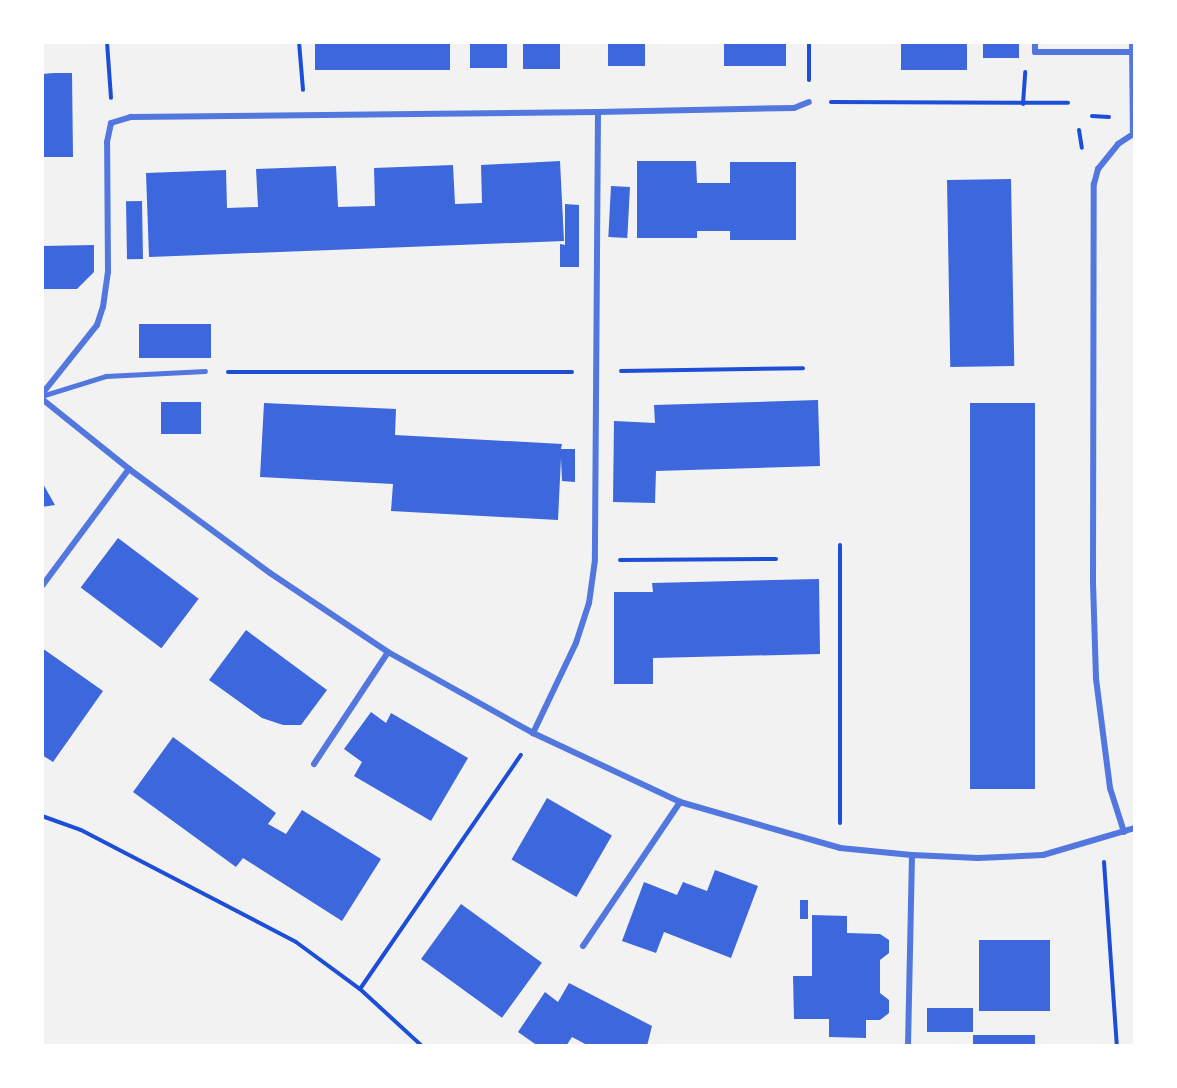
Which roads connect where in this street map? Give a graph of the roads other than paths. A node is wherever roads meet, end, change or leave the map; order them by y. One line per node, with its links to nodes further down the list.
1 (1035, 42): 3 (street)
2 (1132, 42): 3 (street)
3 (1132, 52): 6 (street)
4 (809, 102): 5 (street)
5 (598, 112): 8 (street); 12 (street)
6 (1134, 133): 16 (street)
7 (205, 371): 8 (lane)
8 (42, 396): 9 (street)
9 (129, 469): 10 (street); 11 (street)
10 (42, 586)
11 (388, 652): 12 (street); 13 (street)
12 (533, 733): 14 (street)
13 (314, 764)
14 (680, 802): 17 (street); 18 (street)
15 (1135, 828): 16 (street)
16 (1124, 832): 17 (street)
17 (912, 855): 19 (street)
18 (583, 946)
19 (908, 1046)

